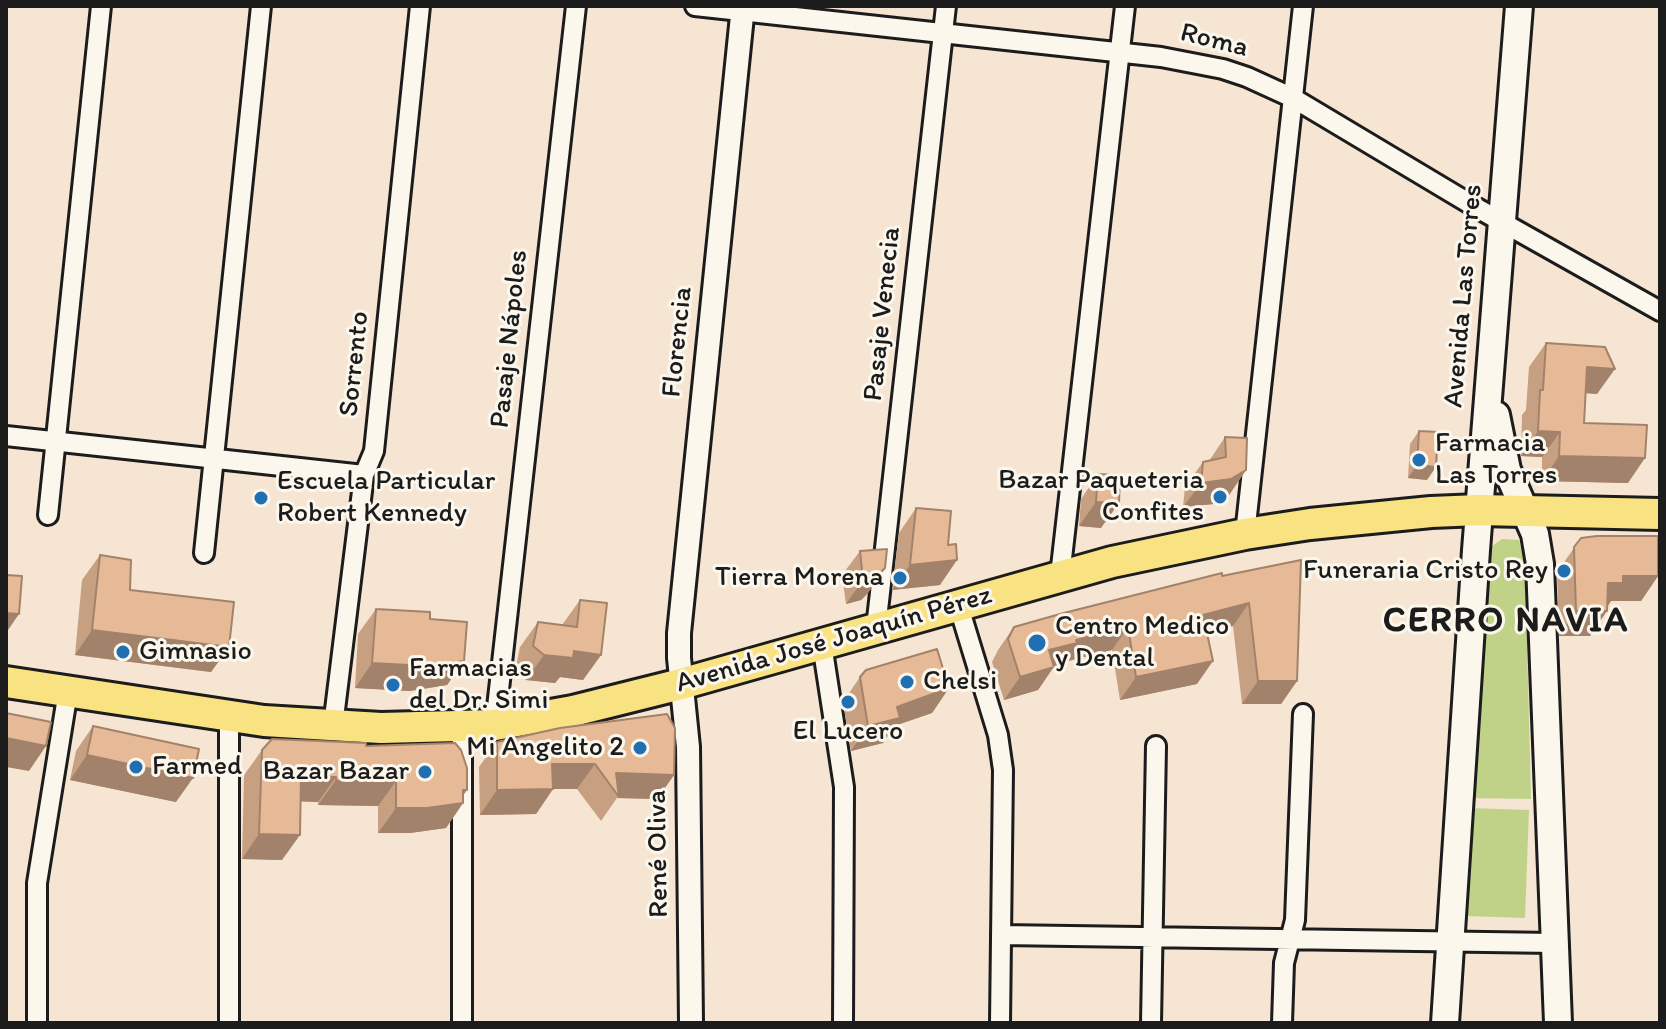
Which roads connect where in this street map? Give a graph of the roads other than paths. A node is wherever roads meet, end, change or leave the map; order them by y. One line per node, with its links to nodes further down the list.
1 (101, 6): 18 (street)
2 (261, 6): 19 (street)
3 (420, 6): 20 (street, Sorrento)
4 (576, 6): 36 (street, Pasaje Nápoles)
5 (695, 6): 10 (street, Roma)
6 (946, 6): 11 (street, Pasaje Venecia)
7 (1125, 6): 12 (street)
8 (1303, 6): 13 (street)
9 (1519, 6): 14 (main road, Avenida Las Torres)
10 (743, 8): 11 (street, Roma); 32 (street, Florencia)
11 (943, 34): 12 (street, Roma); 29 (street, Pasaje Venecia)
12 (1120, 53): 13 (street, Roma); 27 (street)
13 (1293, 98): 14 (street, Roma); 25 (street)
14 (1502, 221): 15 (street, Roma); 16 (main road, Avenida Las Torres)
15 (1660, 311)
16 (1489, 374): 21 (main road, Avenida Las Torres); 22 (main road)
17 (6, 436): 18 (street)
18 (56, 442): 19 (street); 24 (street)
19 (214, 459): 20 (street); 26 (street)
20 (364, 475): 37 (street, Sorrento)
21 (1479, 510): 22 (main road, Avenida José Joaquín Pérez); 25 (main road, Avenida José Joaquín Pérez); 43 (main road, Avenida Las Torres)
22 (1525, 510): 23 (main road, Avenida José Joaquín Pérez); 44 (main road)
23 (1660, 514)
24 (48, 515)
25 (1245, 534): 27 (main road, Avenida José Joaquín Pérez)
26 (204, 553)
27 (1060, 576): 28 (main road, Avenida José Joaquín Pérez)
28 (958, 604): 29 (main road, Avenida José Joaquín Pérez); 40 (street)
29 (876, 628): 30 (main road, Avenida José Joaquín Pérez)
30 (822, 644): 32 (main road, Avenida José Joaquín Pérez); 49 (street)
31 (6, 682): 33 (main road, Avenida José Joaquín Pérez)
32 (681, 684): 36 (main road, Avenida José Joaquín Pérez); 48 (street, René Oliva)
33 (68, 691): 35 (main road, Avenida José Joaquín Pérez); 45 (street)
34 (1303, 714): 42 (street)
35 (229, 717): 37 (main road, Avenida José Joaquín Pérez); 46 (street)
36 (495, 725): 38 (main road, Avenida José Joaquín Pérez)
37 (333, 726): 38 (main road, Avenida José Joaquín Pérez)
38 (462, 727): 47 (street)
39 (1156, 746): 41 (street)
40 (1001, 935): 41 (street); 50 (street)
41 (1153, 937): 42 (street); 51 (street)
42 (1290, 939): 43 (street); 52 (street)
43 (1449, 942): 44 (street); 53 (main road, Avenida Las Torres)
44 (1555, 943): 54 (main road)
45 (37, 1023)
46 (229, 1023)
47 (462, 1023)
48 (691, 1023)
49 (843, 1023)
50 (1000, 1023)
51 (1151, 1023)
52 (1282, 1023)
53 (1445, 1023)
54 (1558, 1023)

